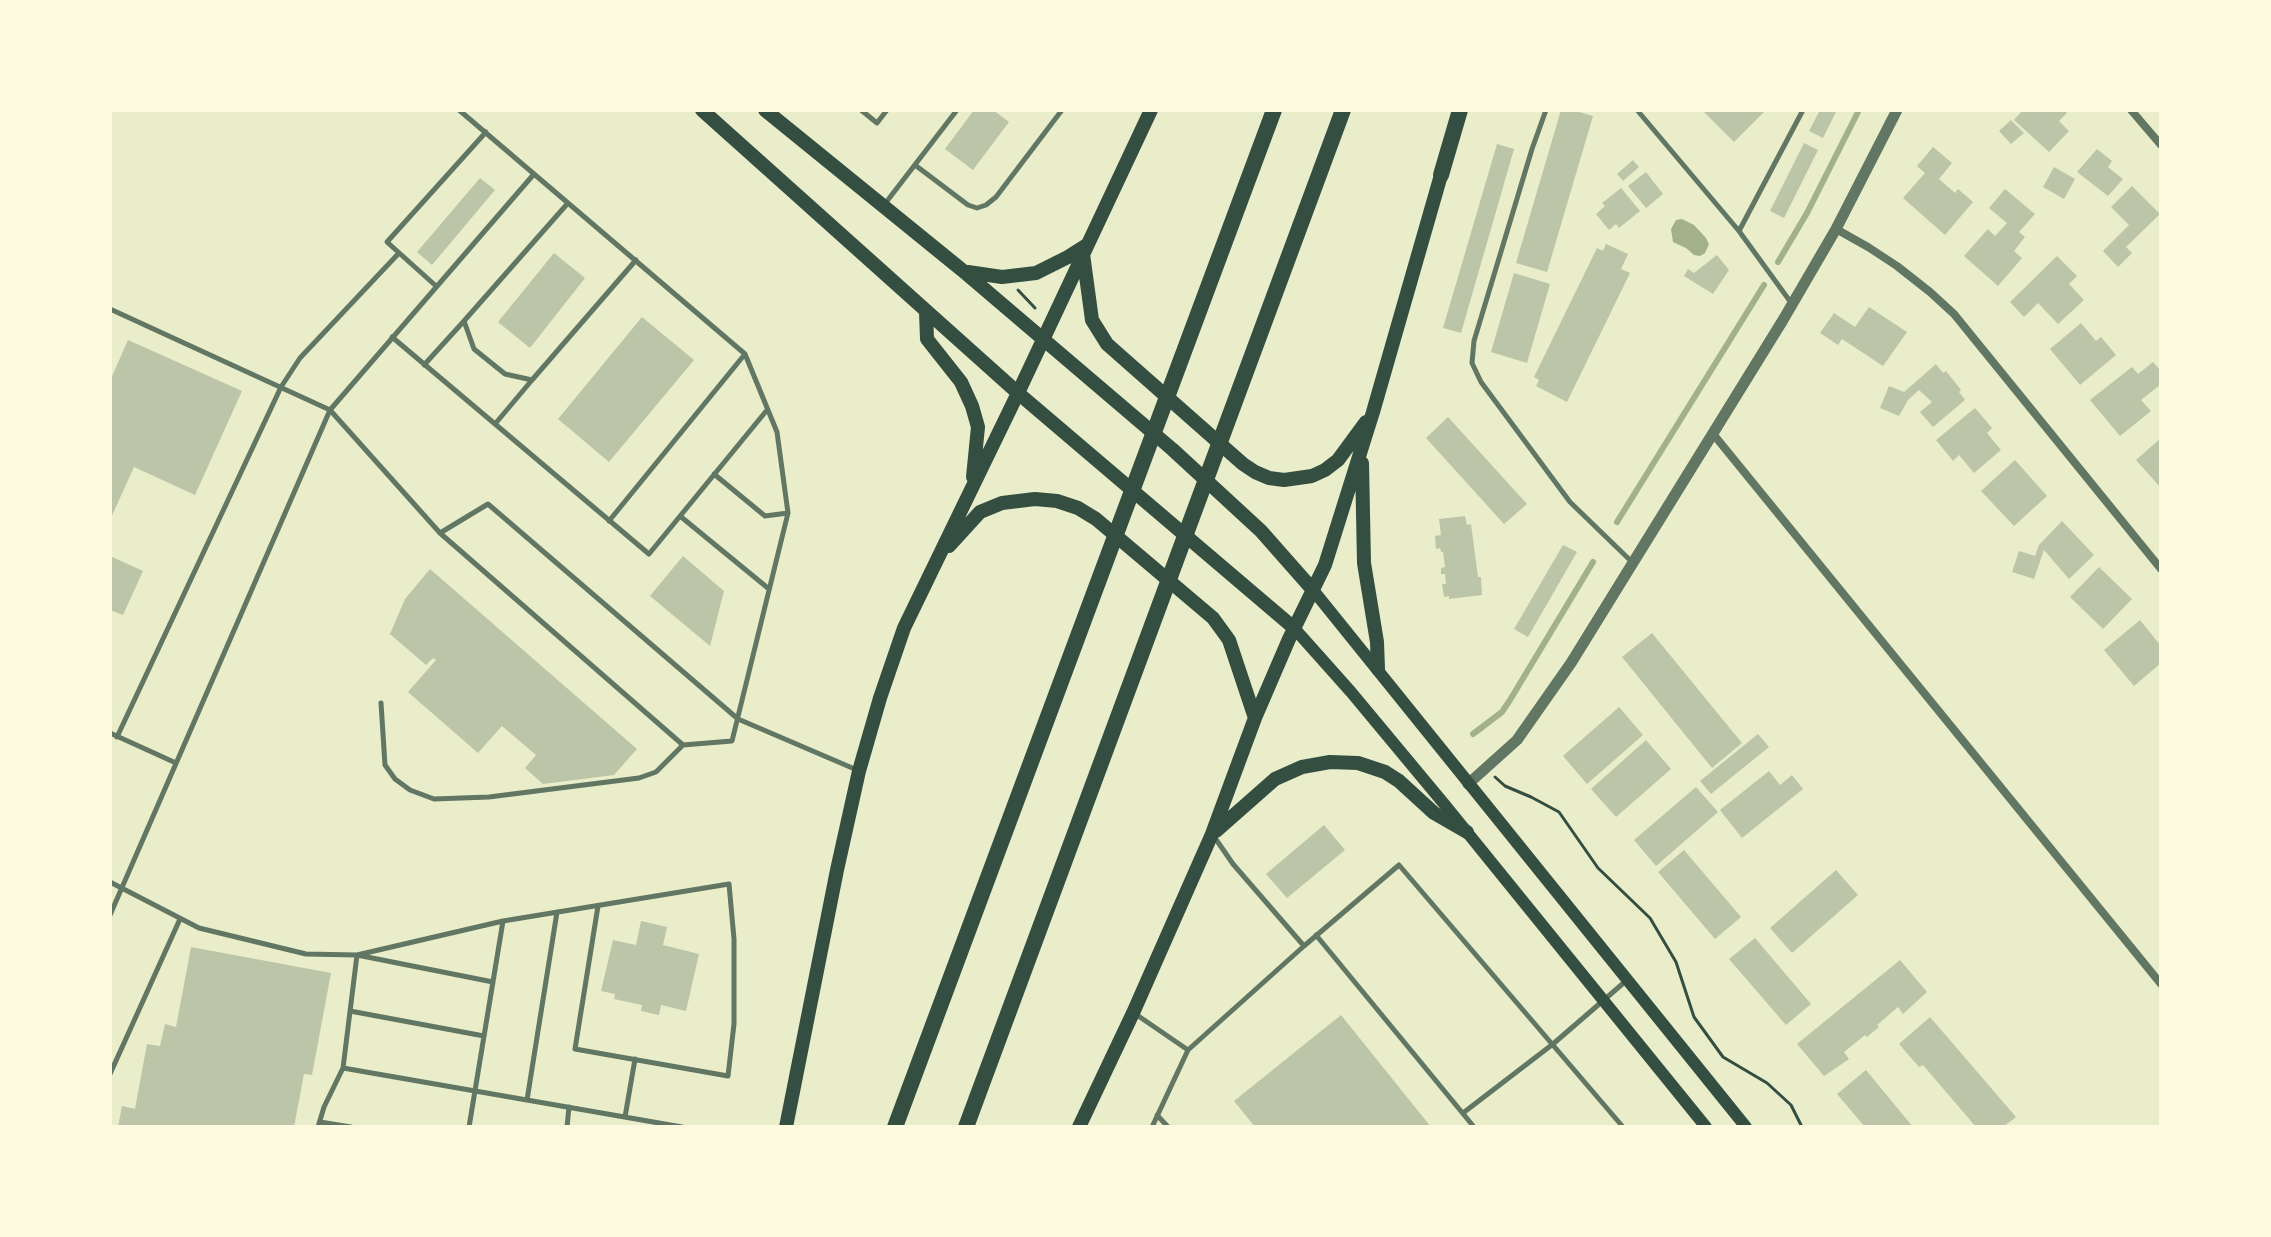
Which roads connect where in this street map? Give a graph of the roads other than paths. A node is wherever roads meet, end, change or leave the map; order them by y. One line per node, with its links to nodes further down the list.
1 (459, 110): 17 (lane)
2 (702, 110): 33 (main road)
3 (765, 110): 23 (main road)
4 (861, 110): 5 (lane)
5 (887, 110)
6 (957, 110): 19 (lane)
7 (1062, 110): 19 (lane)
8 (1151, 110): 26 (main road)
9 (1274, 110): 106 (highway)
10 (1343, 110): 107 (highway)
11 (1460, 110): 21 (highway)
12 (1546, 110): 55 (lane)
13 (1637, 110): 25 (lane)
14 (1803, 110): 25 (lane)
15 (1897, 110): 24 (street)
16 (2131, 110): 18 (street)
17 (486, 132): 20 (lane); 27 (lane)
18 (2161, 145)
19 (915, 165): 23 (lane)
20 (534, 174): 22 (lane); 30 (lane)
21 (1441, 175): 44 (main road)
22 (568, 203): 28 (lane); 34 (lane)
23 (884, 206): 29 (main road)
24 (1836, 229): 31 (street); 56 (street)
25 (1739, 231): 31 (lane)
26 (1085, 249): 29 (main road); 36 (main road); 44 (main road)
27 (399, 253): 30 (lane); 40 (lane)
28 (636, 260): 37 (lane); 39 (lane)
29 (962, 270): 36 (main road)
30 (436, 286): 35 (lane)
31 (1792, 305): 46 (street)
32 (110, 309): 40 (lane)
33 (926, 312): 41 (main road); 49 (main road)
34 (464, 321): 38 (lane); 39 (lane)
35 (392, 337): 38 (lane); 43 (lane)
36 (1043, 338): 41 (main road); 58 (main road)
37 (745, 354): 42 (lane); 52 (lane)
38 (424, 365): 45 (lane)
39 (532, 380): 45 (lane)
40 (281, 387): 43 (lane); 65 (lane)
41 (1018, 393): 49 (main road); 59 (main road)
42 (768, 409): 48 (lane); 50 (lane)
43 (330, 410): 53 (lane); 67 (lane)
44 (1373, 412): 47 (main road)
45 (495, 424): 52 (lane)
46 (1714, 435): 55 (street); 84 (street)
47 (1362, 448): 58 (main road); 60 (main road)
48 (714, 474): 50 (lane); 51 (lane)
49 (971, 488): 54 (main road)
50 (788, 513): 57 (lane)
51 (680, 516): 52 (lane); 57 (lane)
52 (609, 521)
53 (440, 533): 63 (lane); 66 (lane)
54 (938, 558): 62 (main road); 68 (main road)
55 (1633, 563): 69 (street)
56 (2161, 569)
57 (770, 589): 63 (lane)
58 (1313, 590): 59 (main road); 60 (main road)
59 (1294, 628): 62 (main road); 70 (main road)
60 (1378, 669): 69 (main road)
61 (381, 703): 66 (lane)
62 (1255, 718): 71 (main road)
63 (738, 719): 66 (lane); 68 (lane)
64 (110, 733): 65 (lane)
65 (117, 737): 67 (lane)
66 (683, 745)
67 (176, 763): 73 (lane)
68 (859, 771): 105 (main road)
69 (1468, 784): 82 (main road)
70 (1467, 832): 71 (main road); 85 (main road)
71 (1212, 834): 80 (lane); 87 (main road)
72 (110, 882): 73 (lane)
73 (121, 889): 76 (lane); 77 (lane)
74 (598, 906): 75 (lane); 91 (lane); 91 (lane)
75 (557, 912): 78 (lane); 95 (lane)
76 (110, 915)
77 (180, 919): 81 (lane); 93 (lane)
78 (503, 921): 81 (lane); 83 (lane)
79 (1316, 935): 80 (lane); 89 (lane); 97 (lane)
80 (1304, 946): 90 (lane)
81 (357, 955): 83 (lane); 86 (lane)
82 (1628, 979): 85 (lane); 114 (main road)
83 (493, 982): 88 (lane)
84 (2161, 984)
85 (1604, 1000): 89 (lane); 113 (main road)
86 (350, 1011): 88 (lane); 92 (lane)
87 (1133, 1013): 90 (lane); 108 (main road)
88 (484, 1036): 94 (lane)
89 (1553, 1044): 97 (lane); 112 (lane)
90 (1188, 1050): 98 (lane)
91 (635, 1059): 99 (lane)
92 (343, 1068): 94 (lane); 100 (lane)
93 (110, 1074)
94 (475, 1091): 95 (lane); 102 (lane)
95 (527, 1100): 96 (lane)
96 (569, 1107): 99 (lane); 103 (lane)
97 (1463, 1113): 111 (lane)
98 (1157, 1115): 109 (lane); 110 (lane)
99 (625, 1117): 104 (lane)
100 (319, 1124): 101 (lane)
101 (351, 1127)
102 (469, 1127)
103 (567, 1127)
104 (682, 1127)
105 (786, 1127)
106 (895, 1127)
107 (966, 1127)
108 (1079, 1127)
109 (1152, 1127)
110 (1168, 1127)
111 (1474, 1127)
112 (1623, 1127)
113 (1706, 1127)
114 (1746, 1127)

